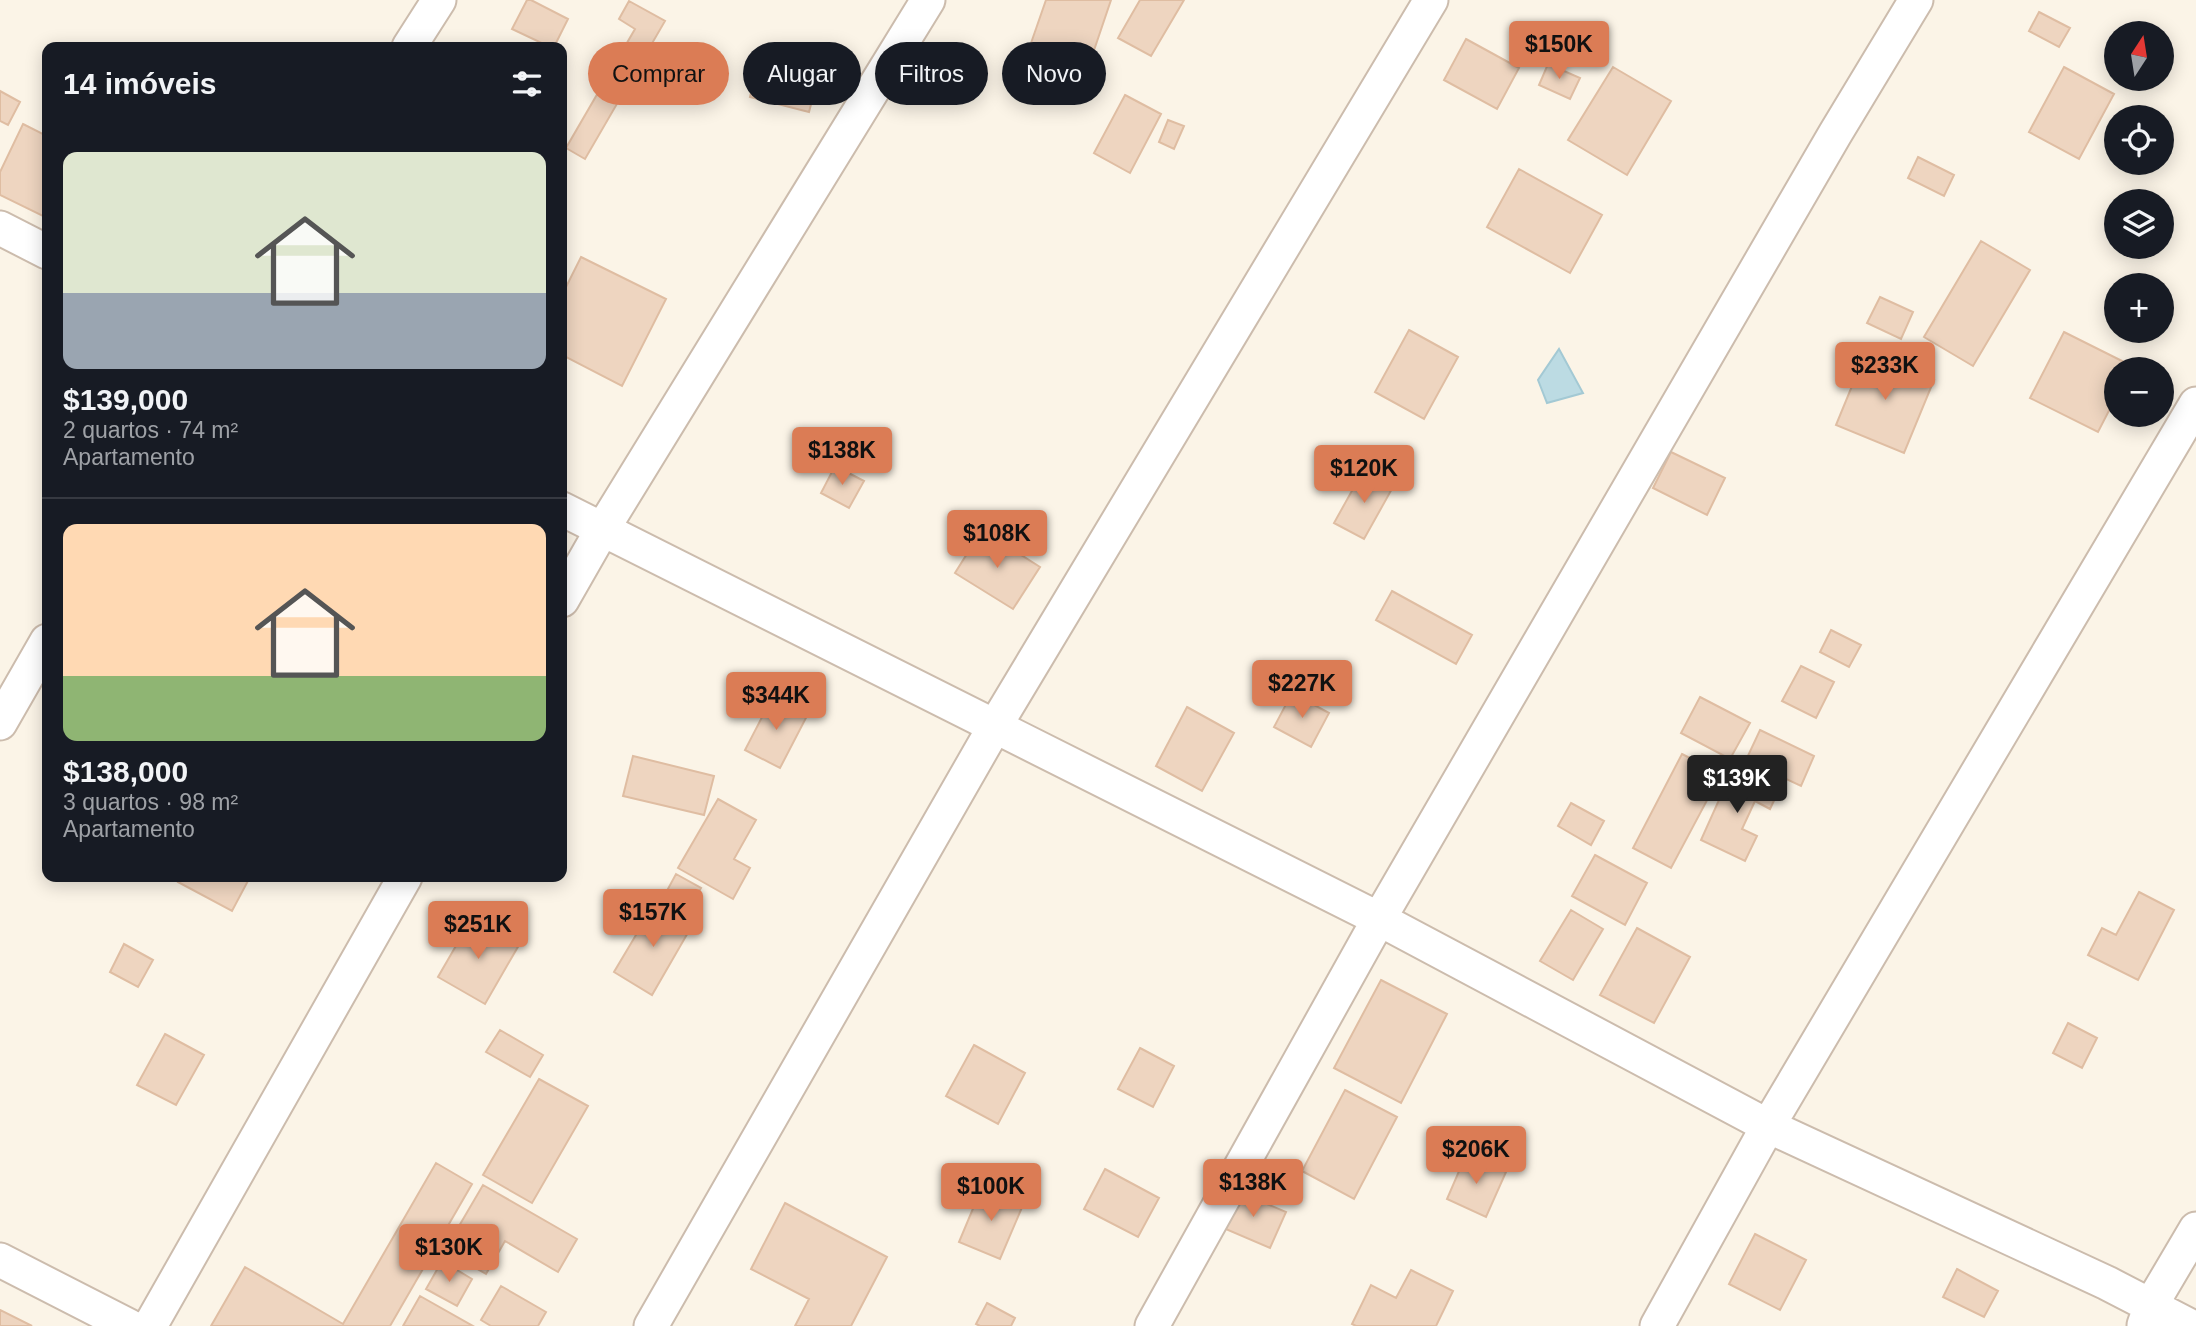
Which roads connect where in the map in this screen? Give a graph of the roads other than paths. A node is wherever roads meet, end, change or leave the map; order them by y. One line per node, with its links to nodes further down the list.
1 (439, 0): 5 (street)
2 (928, 0): 10 (street)
3 (1431, 0): 14 (street)
4 (1916, 0): 16 (street)
5 (411, 42)
6 (0, 228): 7 (street)
7 (42, 249)
8 (2196, 404): 17 (street)
9 (567, 512): 10 (street)
10 (602, 530): 11 (street); 14 (street)
11 (567, 591)
12 (42, 650): 13 (street)
13 (0, 723)
14 (995, 726): 16 (street); 23 (street)
15 (402, 882): 22 (street)
16 (1379, 919): 17 (street); 24 (street)
17 (1768, 1126): 20 (street); 25 (street)
18 (2196, 1229): 20 (street)
19 (0, 1260): 21 (street)
20 (2147, 1316): 26 (street)
21 (130, 1326)
22 (150, 1326)
23 (651, 1326)
24 (1152, 1326)
25 (1657, 1326)
26 (2190, 1326)

